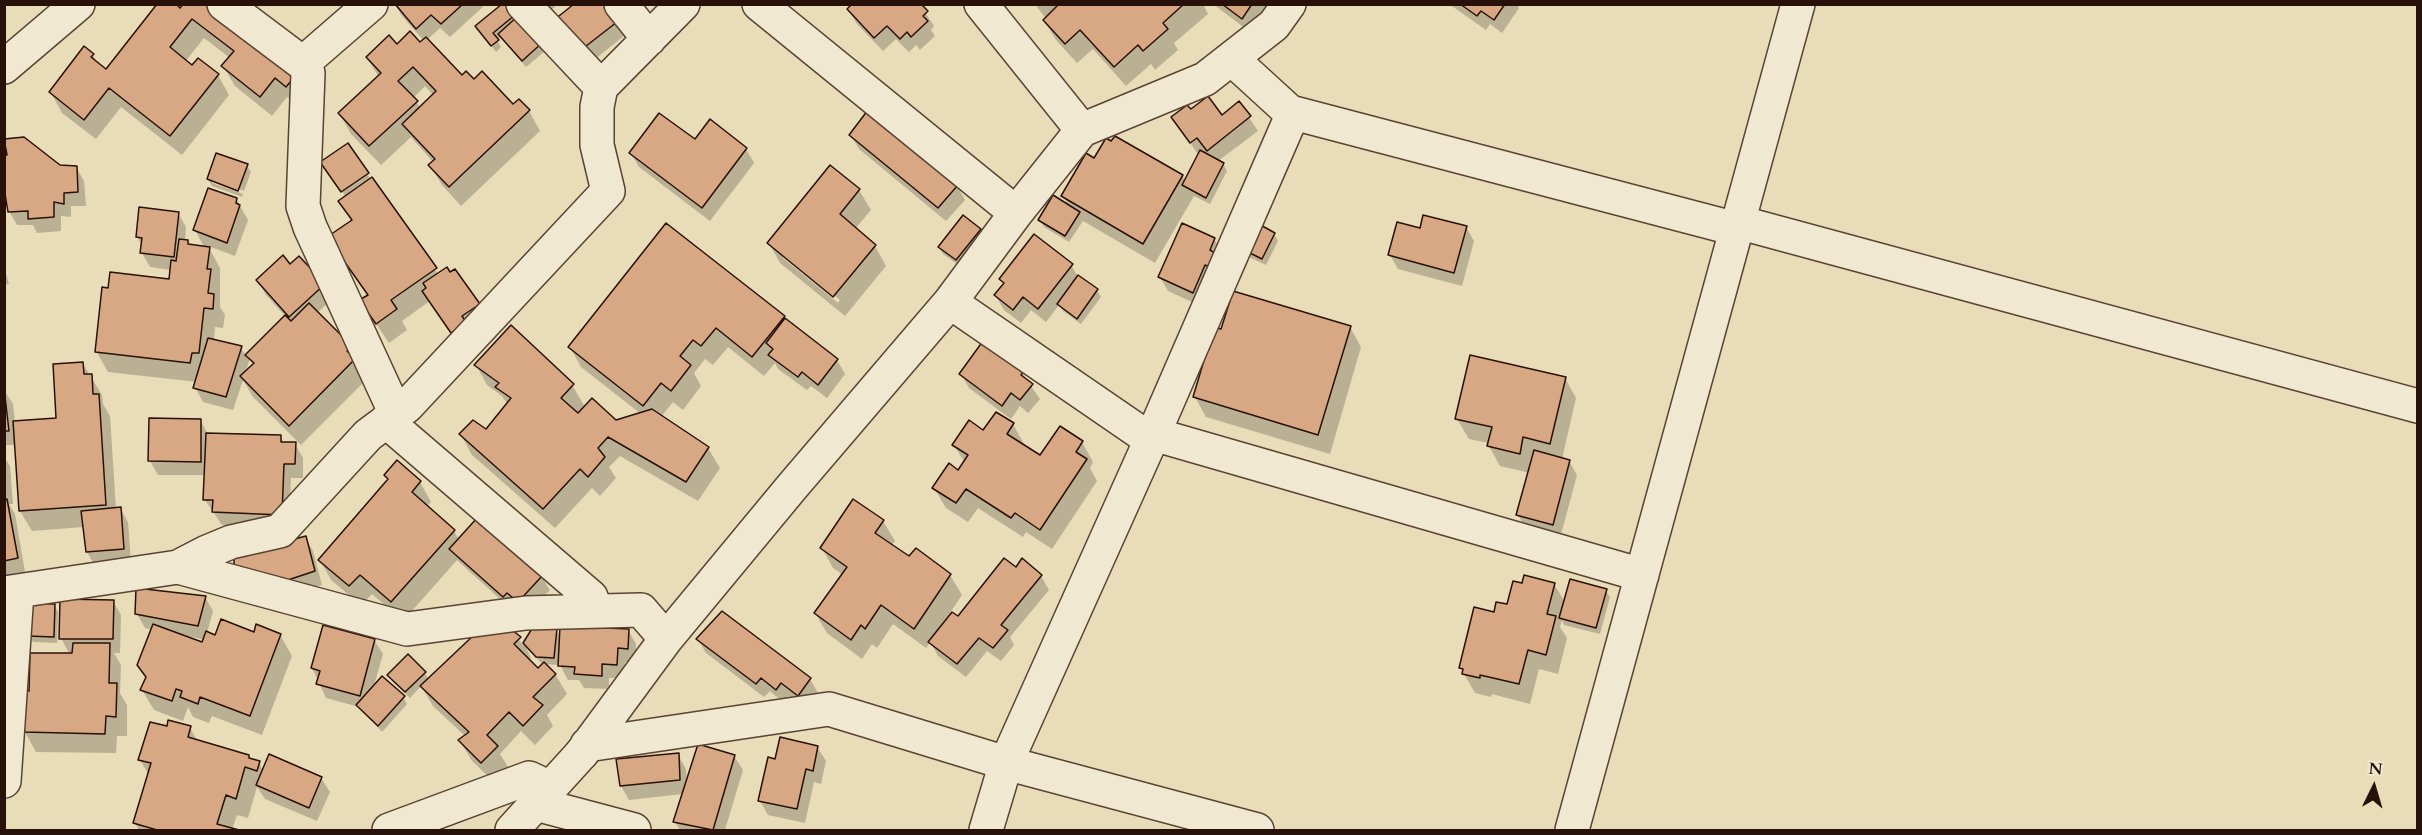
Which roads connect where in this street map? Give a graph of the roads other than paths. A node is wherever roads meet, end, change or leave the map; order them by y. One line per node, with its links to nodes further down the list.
1 (78, 4): 14 (street)
2 (224, 4): 13 (street)
3 (371, 4): 13 (street)
4 (523, 4): 15 (street)
5 (621, 4): 11 (street)
6 (683, 4): 11 (street)
7 (759, 4): 18 (street)
8 (981, 4): 17 (street)
9 (1289, 4): 12 (street)
10 (1798, 4): 19 (street)
11 (649, 39): 15 (street)
12 (1232, 59): 16 (street); 17 (street)
13 (303, 63): 22 (street)
14 (4, 67)
15 (601, 87): 22 (street)
16 (1293, 112): 19 (street); 23 (street)
17 (1082, 130): 18 (street)
18 (1016, 213): 20 (street)
19 (1737, 225): 21 (street); 25 (street)
20 (950, 302): 23 (street); 28 (street)
21 (2418, 406)
22 (391, 417): 24 (street); 27 (street)
23 (1152, 437): 25 (street); 30 (street)
24 (178, 567): 26 (street); 27 (street)
25 (1642, 575): 38 (street)
26 (11, 592): 31 (street)
27 (596, 611): 28 (street)
28 (666, 639): 29 (street)
29 (585, 749): 30 (street); 32 (street)
30 (1005, 764): 36 (street); 37 (street)
31 (4, 781)
32 (543, 796): 33 (street); 34 (street); 35 (street)
33 (389, 831)
34 (512, 831)
35 (634, 831)
36 (986, 831)
37 (1257, 831)
38 (1572, 831)

